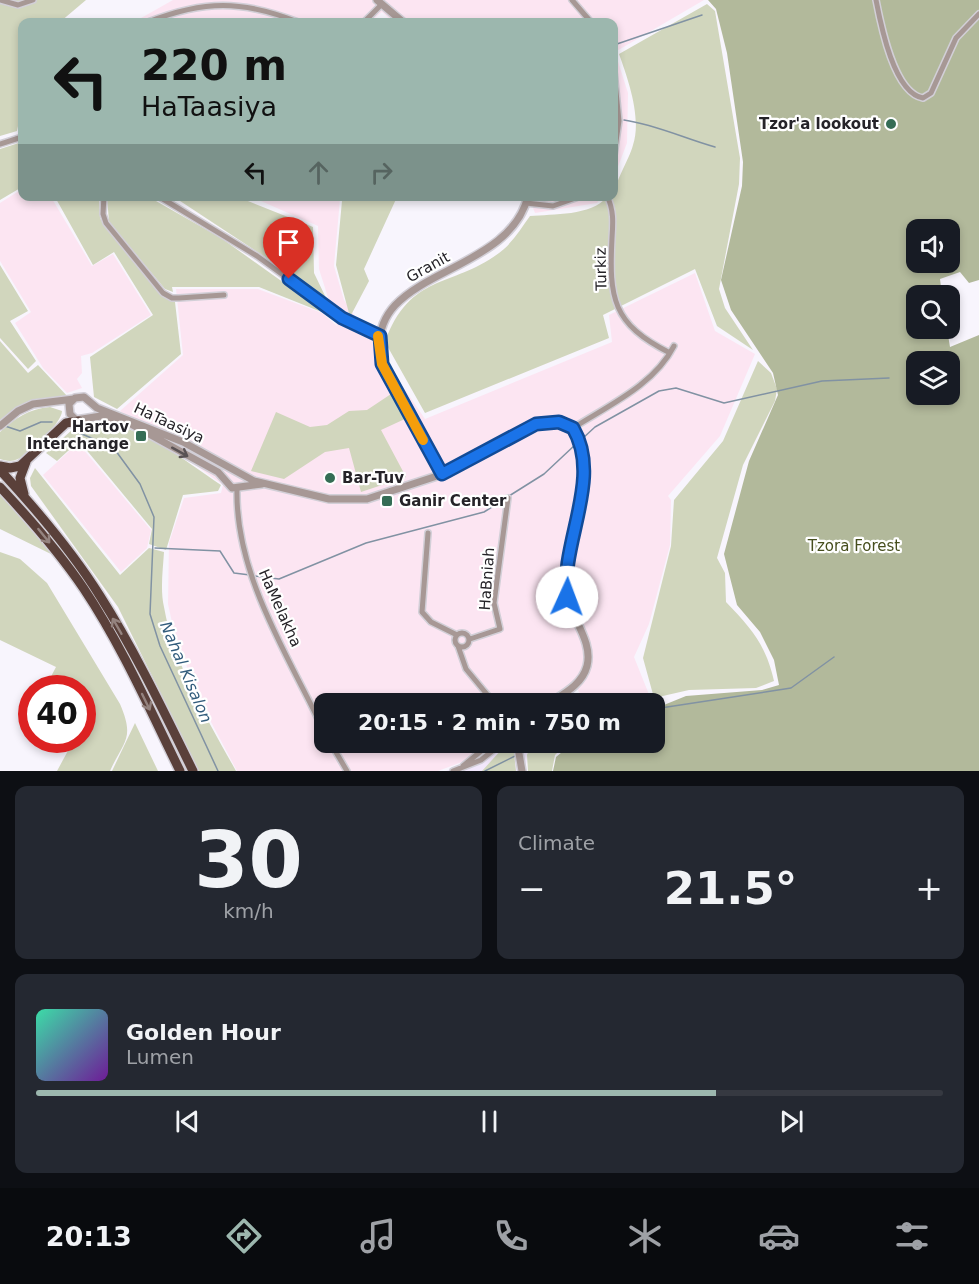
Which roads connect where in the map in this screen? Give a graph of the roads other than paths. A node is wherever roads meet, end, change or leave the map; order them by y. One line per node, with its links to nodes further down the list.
1 (0, 0): 2 (street)
2 (33, 0)
3 (572, 0): 11 (street)
4 (876, 0): 6 (street)
5 (380, 2): 9 (street); 10 (street)
6 (979, 14)
7 (158, 18): 8 (street)
8 (287, 18)
9 (367, 18)
10 (398, 18)
11 (588, 18)
12 (618, 111): 13 (street)
13 (618, 128)
14 (18, 138): 15 (street)
15 (0, 144)
16 (104, 201): 22 (street)
17 (166, 201): 23 (street)
18 (526, 201): 23 (street, Granit)
19 (531, 201): 20 (street)
20 (567, 201)
21 (609, 201): 25 (street, Turkiz)
22 (224, 295)
23 (380, 336): 37 (street)
24 (674, 346): 25 (street)
25 (670, 353): 33 (street)
26 (74, 399): 27 (street); 28 (street); 29 (street)
27 (54, 401): 29 (street); 31 (street)
28 (90, 402): 30 (street); 36 (street, HaTaasiya)
29 (69, 412): 30 (street); 32 (highway)
30 (84, 419): 32 (highway); 39 (street, HaTaasiya, one-way to 39)
31 (3, 423)
32 (62, 427): 34 (highway)
33 (573, 428): 37 (street); 50 (street)
34 (29, 459): 35 (highway); 44 (highway)
35 (0, 468): 44 (highway)
36 (236, 471): 38 (street); 39 (street)
37 (442, 474): 40 (street)
38 (244, 475): 40 (street); 42 (street)
39 (227, 481): 42 (street)
40 (262, 484): 42 (street)
41 (0, 486): 55 (highway, one-way to 55)
42 (240, 488): 51 (street, HaMelakha)
43 (508, 498): 47 (street, HaBniah)
44 (27, 499): 56 (highway, one-way to 44)
45 (428, 533): 46 (street)
46 (457, 635): 47 (street); 48 (street)
47 (470, 639): 48 (street)
48 (458, 646): 49 (street)
49 (486, 693)
50 (564, 693)
51 (314, 710)
52 (336, 753): 57 (street)
53 (488, 753): 58 (street)
54 (521, 753): 59 (street)
55 (180, 771)
56 (193, 771)
57 (347, 771)
58 (453, 771)
59 (522, 771)

